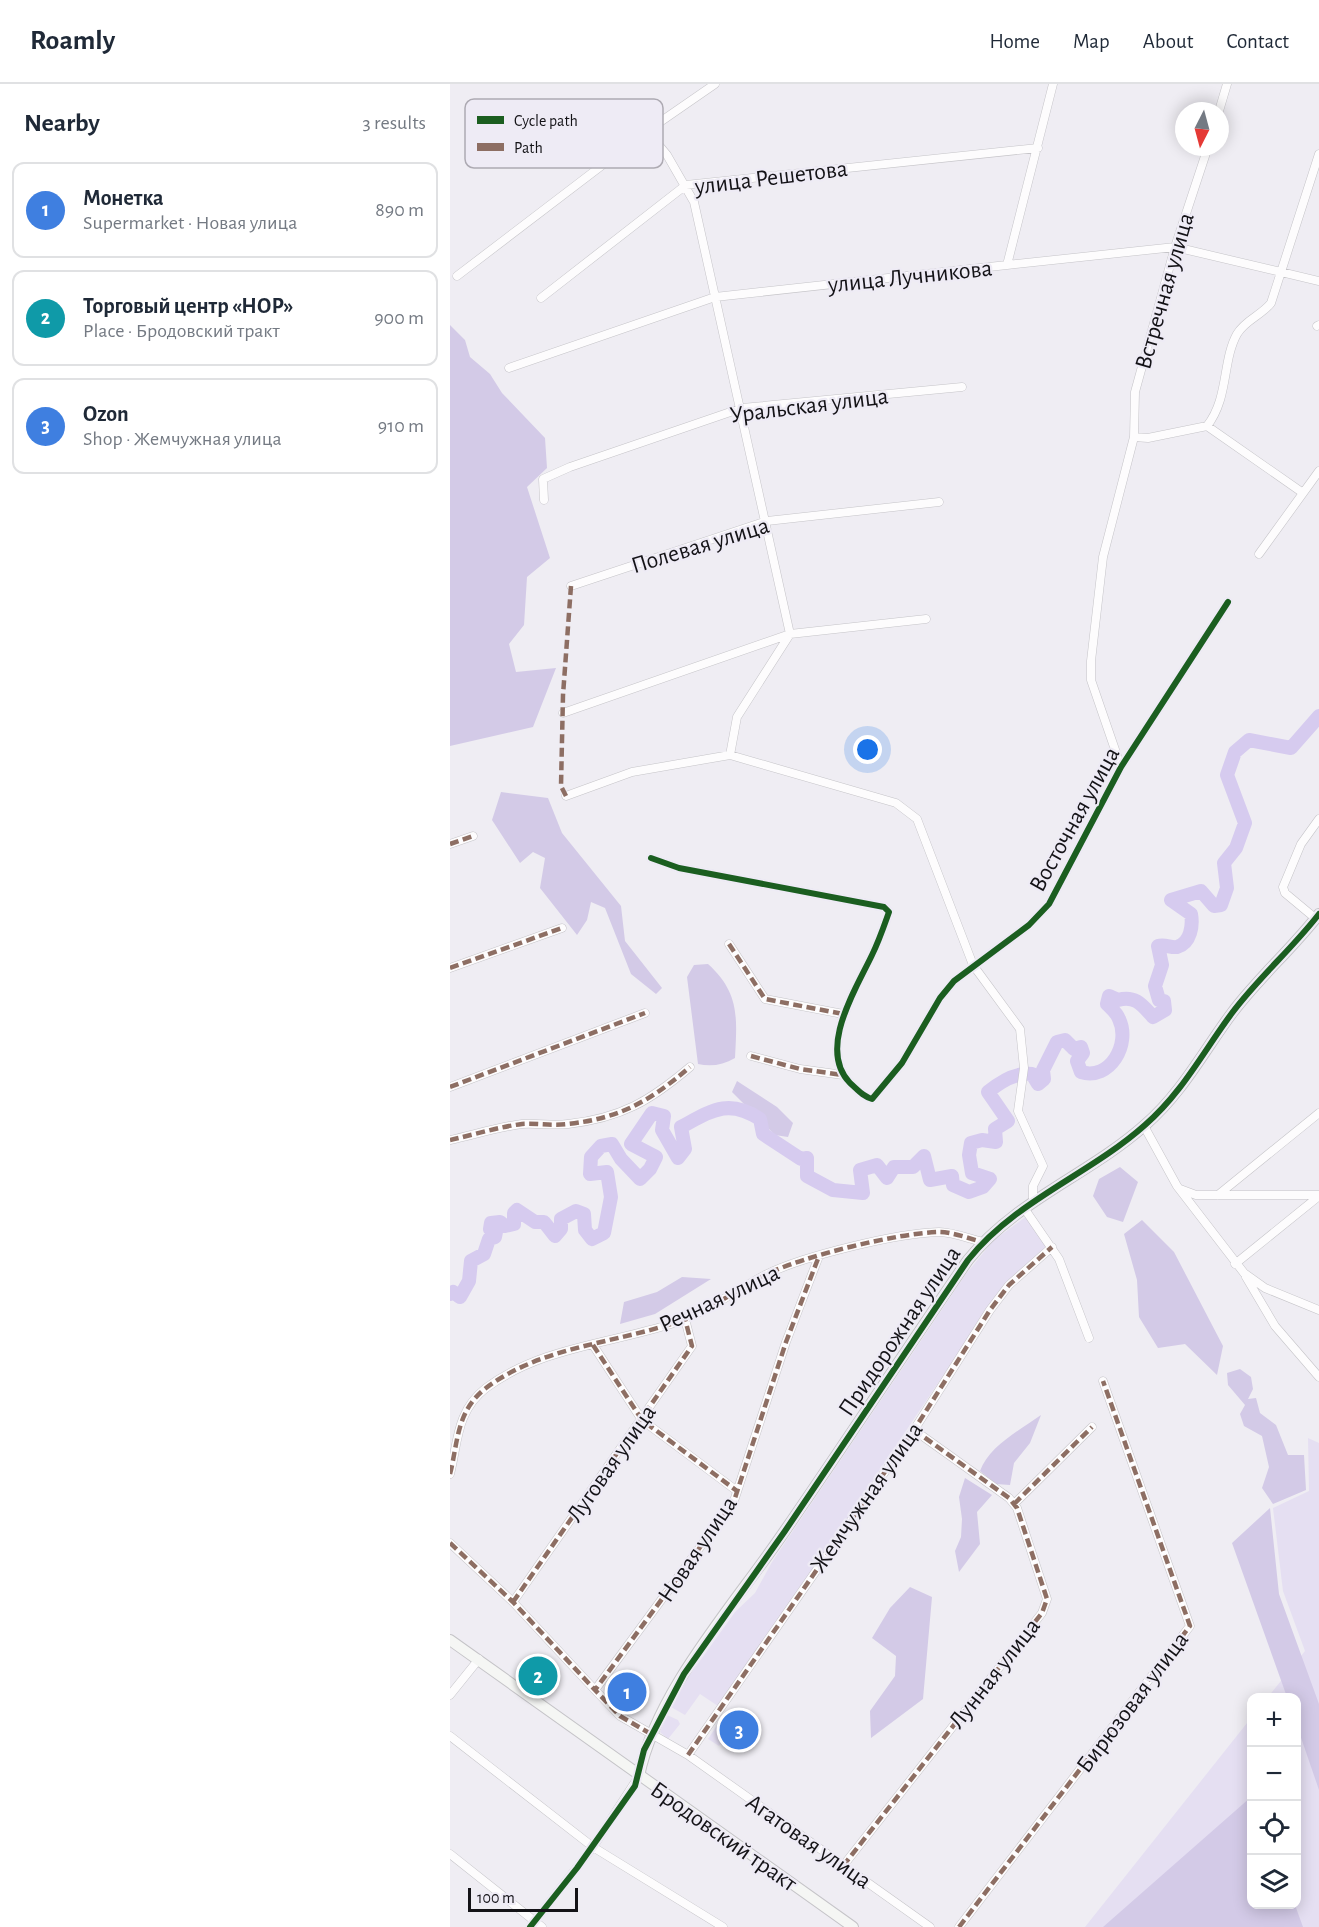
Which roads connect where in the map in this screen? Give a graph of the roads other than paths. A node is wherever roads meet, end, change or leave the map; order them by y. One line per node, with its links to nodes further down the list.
1 (715, 84): 5 (street)
2 (1053, 84): 6 (street)
3 (1227, 84): 4 (street)
4 (1222, 102)
5 (663, 120)
6 (1038, 148): 11 (street, улица Решетова); 13 (street)
7 (663, 153): 11 (street)
8 (1319, 154): 14 (street)
9 (1205, 156): 12 (street, Встречная улица)
10 (599, 168): 15 (street)
11 (686, 185): 17 (street); 18 (street, улица Решетова)
12 (1175, 247): 13 (street, улица Лучникова); 14 (street, улица Лучникова); 23 (street, Встречная улица)
13 (1007, 265): 17 (street, улица Лучникова)
14 (1281, 272): 16 (street, улица Лучникова); 22 (street)
15 (457, 276)
16 (1319, 281)
17 (715, 297): 19 (street, улица Лучникова); 21 (street)
18 (541, 298)
19 (509, 368)
20 (962, 387): 21 (street, Уральская улица)
21 (741, 408): 26 (street, Уральская улица); 28 (street)
22 (1207, 426): 23 (street); 25 (street)
23 (1134, 437): 36 (street, Встречная улица)
24 (1319, 471): 25 (street)
25 (1303, 493): 29 (street)
26 (544, 500)
27 (939, 502): 28 (street, Полевая улица)
28 (766, 521): 30 (street, Полевая улица); 33 (street)
29 (1259, 554)
30 (571, 586)
31 (1228, 602): 36 (street, Восточная улица)
32 (926, 619): 33 (street)
33 (790, 634): 34 (street); 35 (street)
34 (563, 713)
35 (730, 755): 37 (street); 45 (street)
36 (1120, 767): 45 (street, Восточная улица)
37 (566, 796)
38 (1319, 819): 42 (street)
39 (473, 836): 40 (street)
40 (450, 844)
41 (651, 858): 48 (street)
42 (1315, 920): 54 (street, Придорожная улица)
43 (562, 928): 46 (street)
44 (729, 944): 48 (street)
45 (973, 965): 51 (street, Восточная улица); 59 (street)
46 (450, 968)
47 (645, 1013): 52 (street)
48 (843, 1014): 51 (street)
49 (751, 1056): 51 (street)
50 (690, 1067): 55 (street)
51 (843, 1075)
52 (450, 1087)
53 (1319, 1113): 57 (street)
54 (1144, 1126): 56 (street); 59 (street, Придорожная улица)
55 (450, 1140)
56 (1177, 1186): 57 (street); 63 (street)
57 (1218, 1195): 58 (street)
58 (1319, 1195): 63 (street)
59 (1028, 1204): 60 (street, Придорожная улица); 61 (street)
60 (984, 1242): 62 (street, Речная улица); 83 (street, Придорожная улица)
61 (1052, 1247): 67 (street); 73 (street, Жемчужная улица)
62 (819, 1256): 66 (street, Речная улица); 75 (street, Новая улица)
63 (1235, 1264): 64 (street)
64 (1244, 1274): 65 (street); 69 (street)
65 (1319, 1310)
66 (685, 1319): 68 (street, Речная улица); 71 (street, Луговая улица)
67 (1089, 1338)
68 (592, 1345): 71 (street); 74 (street, Речная улица)
69 (1319, 1377)
70 (1103, 1381): 96 (street, Бирюзовая улица)
71 (642, 1420): 75 (street); 78 (street, Луговая улица)
72 (1092, 1427): 76 (street)
73 (914, 1430): 76 (street, Лунная улица); 85 (street, Жемчужная улица)
74 (450, 1474)
75 (737, 1491): 81 (street, Новая улица)
76 (1014, 1504): 89 (street, Лунная улица)
77 (450, 1543): 78 (street)
78 (513, 1602): 81 (street)
79 (450, 1640): 80 (street, Бродовский тракт)
80 (479, 1659): 82 (street); 86 (street, Бродовский тракт)
81 (594, 1690): 83 (street)
82 (450, 1695)
83 (651, 1734): 85 (street, Агатовая улица); 86 (street, Придорожная улица)
84 (450, 1736): 87 (street)
85 (688, 1755): 89 (street, Агатовая улица)
86 (639, 1776): 87 (street); 90 (street, Бродовский тракт)
87 (593, 1847): 91 (street); 93 (street)
88 (450, 1854): 91 (street)
89 (843, 1866): 95 (street, Агатовая улица)
90 (838, 1923): 94 (street, Бродовский тракт)
91 (532, 1924): 92 (street)
92 (542, 1927)
93 (723, 1927)
94 (853, 1927)
95 (930, 1927)
96 (959, 1927)

